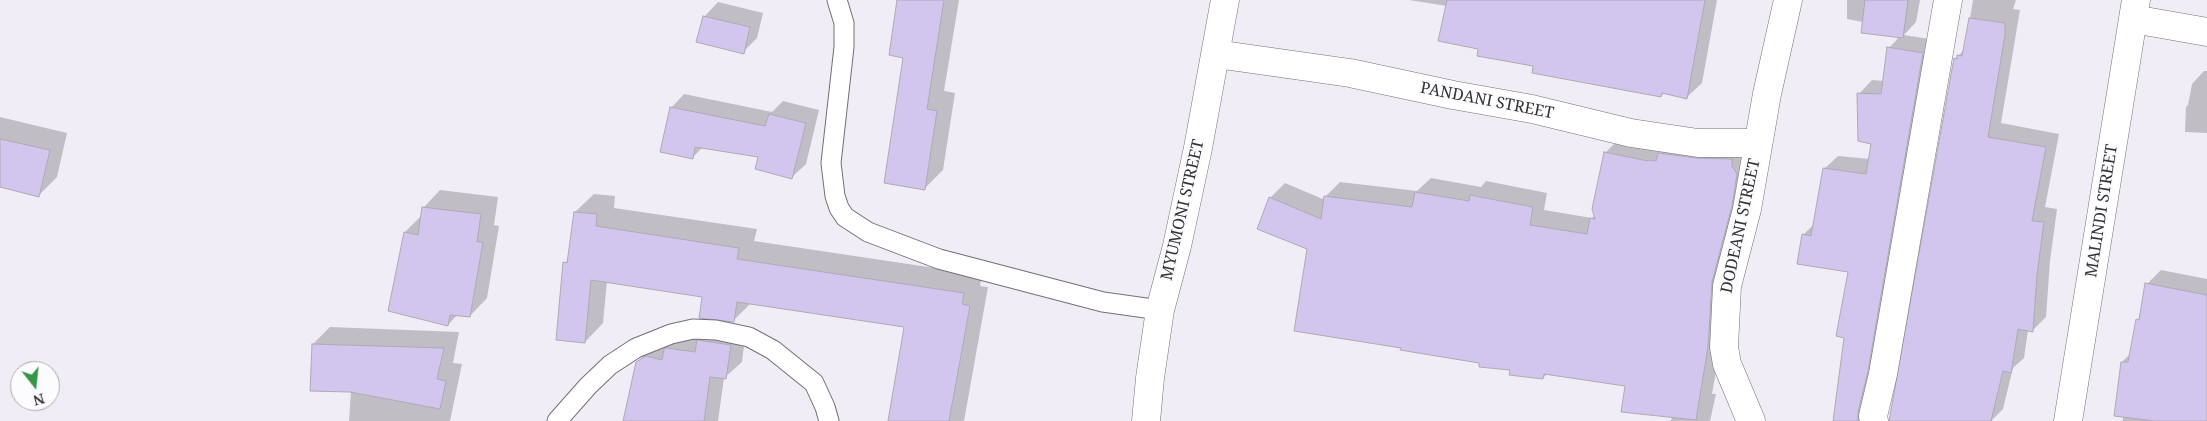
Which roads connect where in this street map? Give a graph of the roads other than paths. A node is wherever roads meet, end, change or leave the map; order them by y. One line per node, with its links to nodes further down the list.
1 (836, 0): 9 (lane)
2 (1225, 0): 7 (street, MYUMONI STREET)
3 (1788, 0): 8 (street, DODEANI STREET)
4 (1948, 0): 14 (street)
5 (2134, 10): 6 (street); 15 (street, MALINDI STREET)
6 (2207, 32)
7 (1216, 54): 8 (street, PANDANI STREET); 9 (street, MYUMONI STREET)
8 (1758, 143): 13 (street, DODEANI STREET)
9 (1160, 310): 12 (street, MYUMONI STREET)
10 (557, 421): 11 (lane)
11 (829, 421)
12 (1146, 421)
13 (1751, 421)
14 (1874, 421)
15 (2068, 421)

